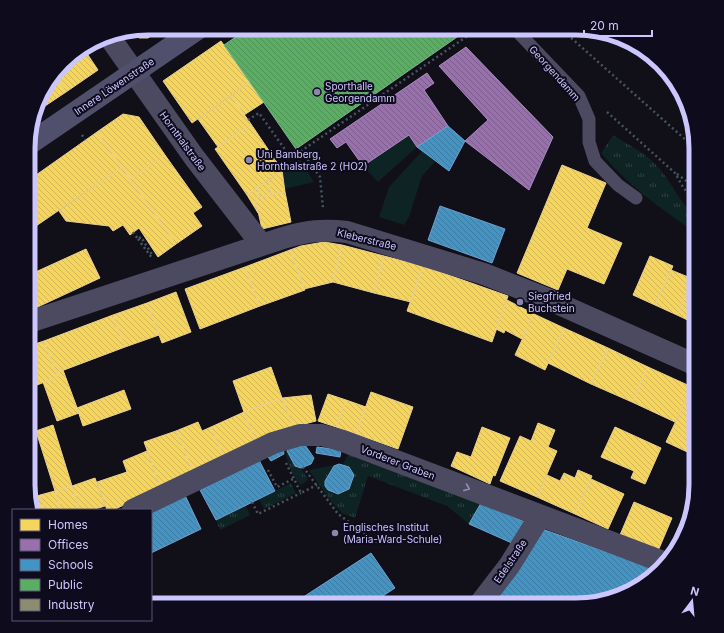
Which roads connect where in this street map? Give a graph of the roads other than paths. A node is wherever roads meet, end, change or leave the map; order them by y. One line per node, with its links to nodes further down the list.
1 (189, 35): 4 (street, Innere Löwenstraße)
2 (521, 35): 6 (lane, Georgendamm)
3 (112, 41): 4 (street, Hornthalstraße)
4 (134, 73): 5 (street, Innere Löwenstraße); 7 (street, Hornthalstraße)
5 (36, 140)
6 (636, 198)
7 (262, 245): 8 (street, Kleberstraße); 9 (street, Kleberstraße)
8 (35, 320)
9 (689, 362)
10 (135, 509): 11 (street, Vorderer Graben, one-way to 11)
11 (540, 516): 12 (street, Vorderer Graben); 13 (street, Edelstraße)
12 (660, 561)
13 (484, 598)

